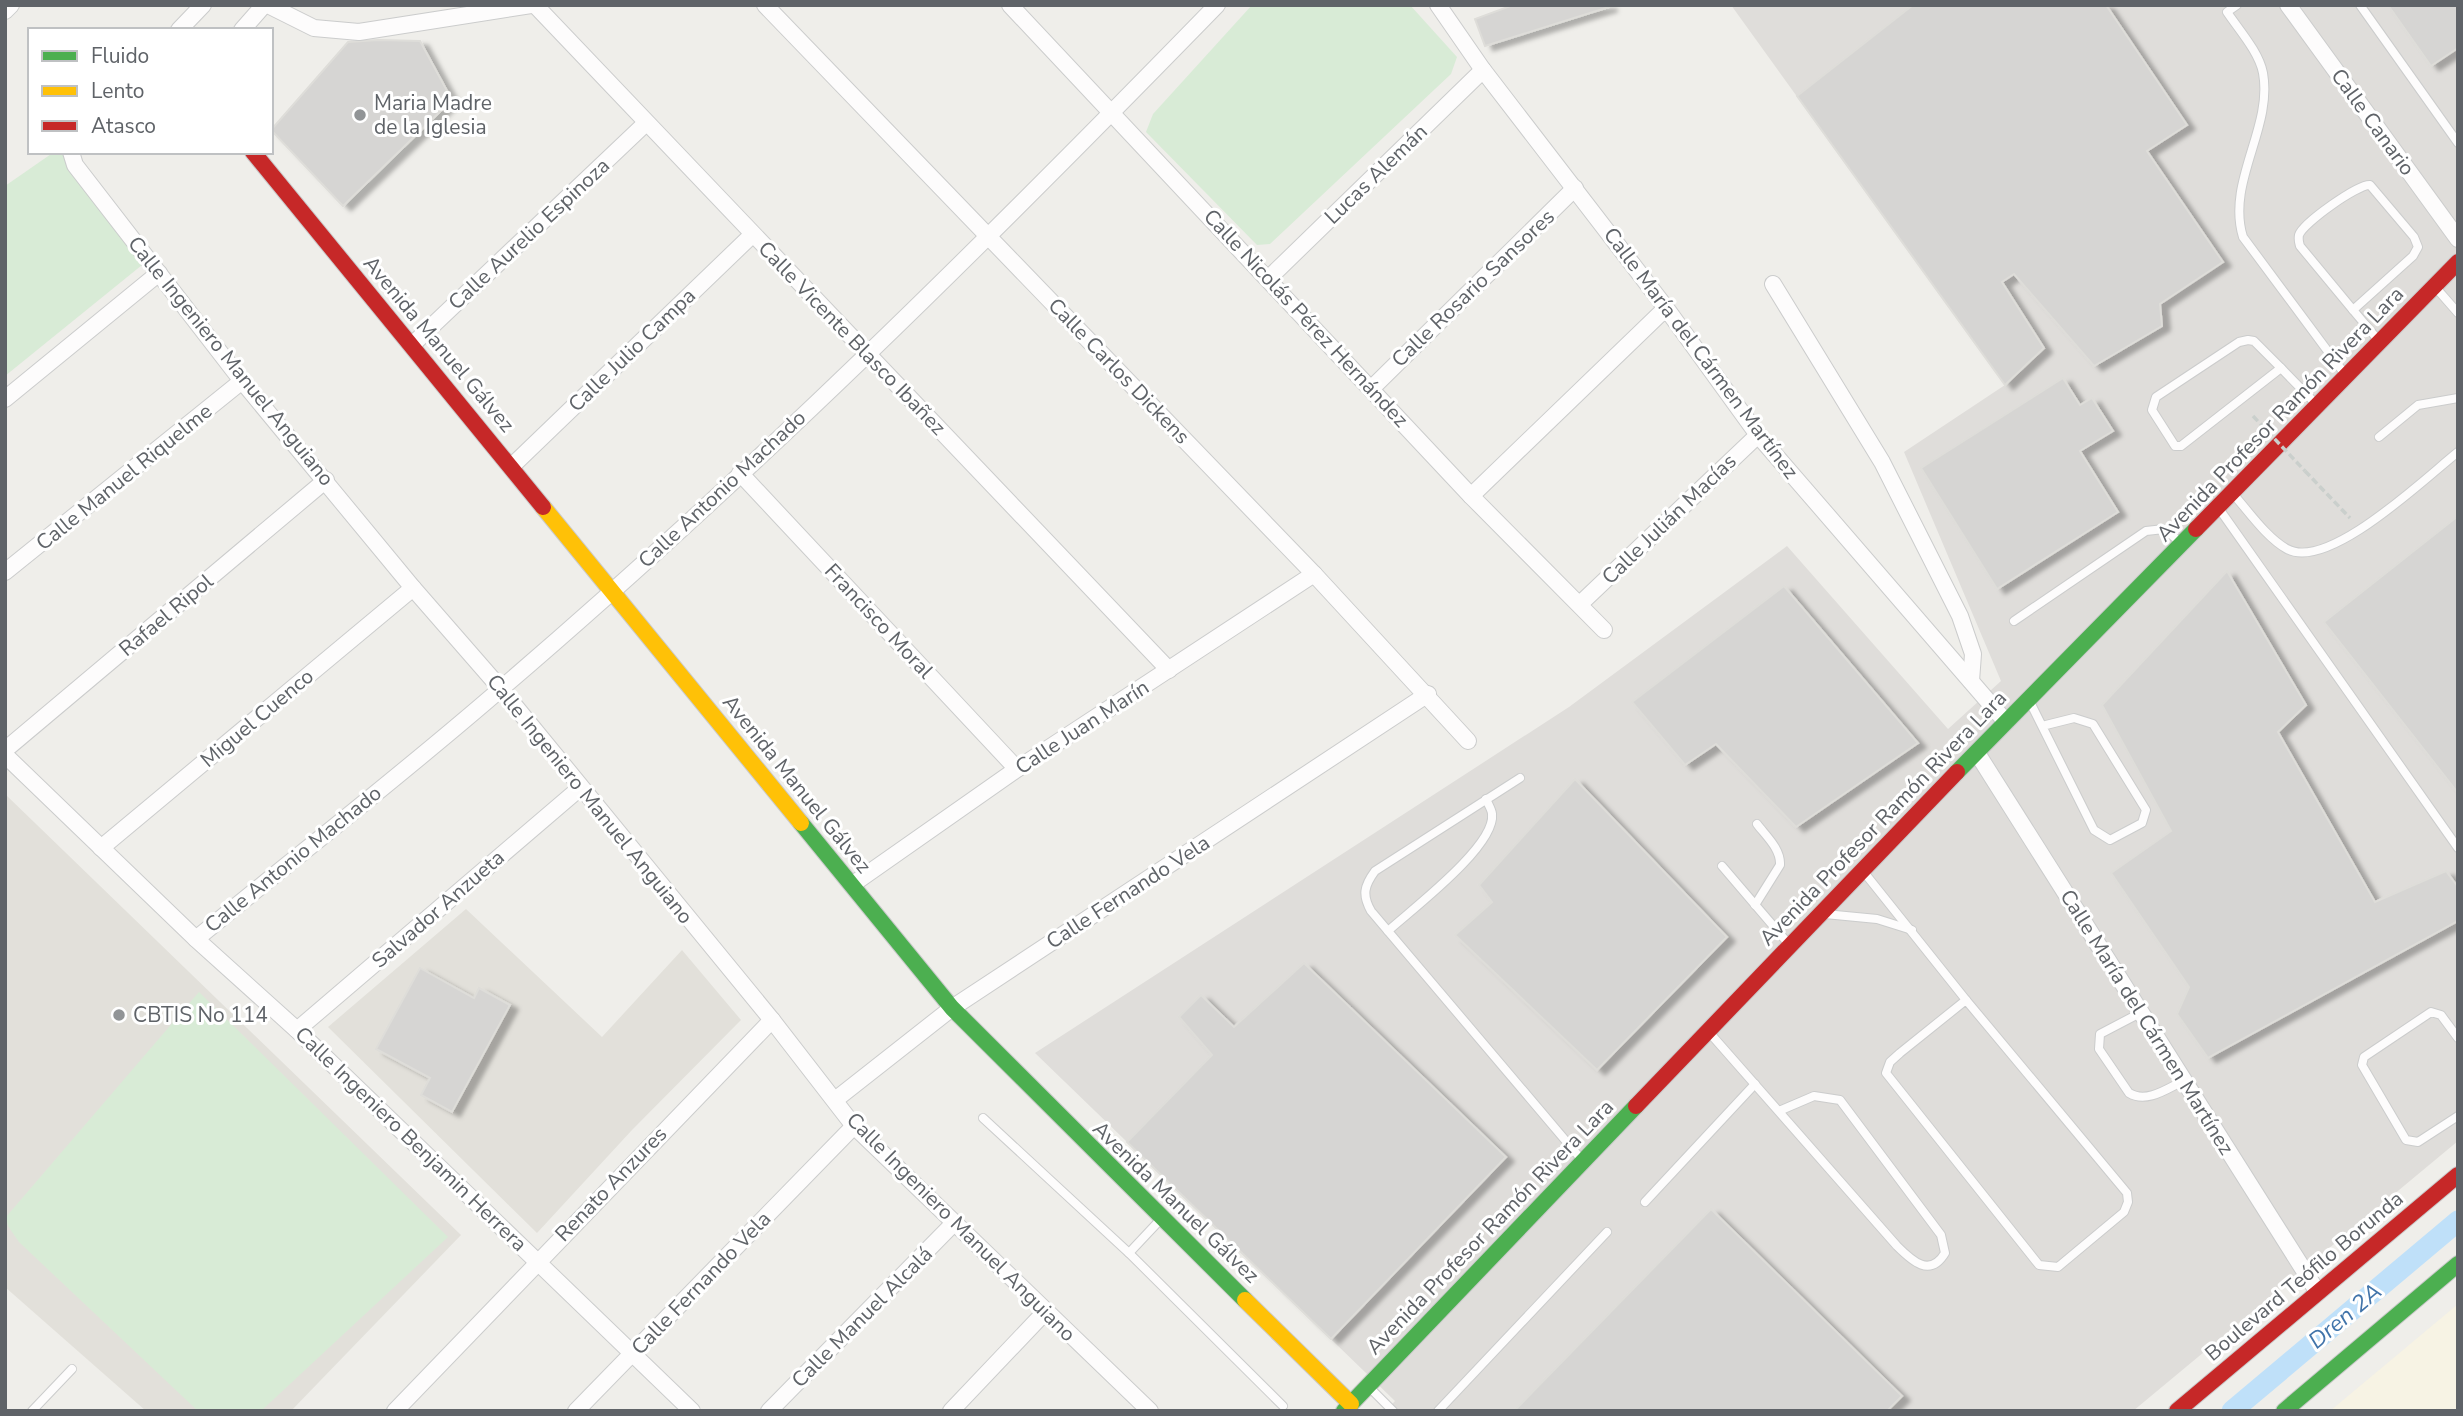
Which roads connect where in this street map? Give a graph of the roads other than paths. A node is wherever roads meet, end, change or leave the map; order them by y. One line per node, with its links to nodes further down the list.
1 (10, 5): 13 (street)
2 (203, 5): 14 (street)
3 (266, 5): 4 (street); 15 (street)
4 (533, 5): 18 (street, Calle Vicente Blasco Ibañez)
5 (765, 5): 24 (street, Calle Carlos Dickens)
6 (1010, 5): 17 (street, Calle Nicolás Pérez Hernández)
7 (1217, 5): 17 (street, Calle Antonio Machado)
8 (1438, 5): 16 (street, Calle María del Cármen Martínez)
9 (2237, 5): 12 (lane)
10 (2288, 5): 25 (street, Calle Canario)
11 (2360, 5): 19 (lane)
12 (2225, 9): 38 (lane)
13 (5, 11)
14 (180, 28)
15 (244, 28)
16 (1483, 71): 22 (street, Calle María del Cármen Martínez); 28 (street, Lucas Alemán)
17 (1113, 112): 24 (street, Calle Antonio Machado); 28 (street, Calle Nicolás Pérez Hernández)
18 (646, 123): 23 (street, Calle Vicente Blasco Ibañez); 35 (street, Calle Aurelio Espinoza)
19 (2458, 142)
20 (72, 154): 27 (street, Calle Ingeniero Manuel Anguiano)
21 (255, 154): 35 (main road, Avenida Manuel Gálvez)
22 (1575, 188): 31 (street, Calle María del Cármen Martínez); 40 (street, Calle Rosario Sansores)
23 (752, 234): 36 (street, Calle Vicente Blasco Ibañez); 47 (street, Calle Julio Campa)
24 (990, 236): 36 (street, Calle Antonio Machado); 55 (street, Calle Carlos Dickens)
25 (2458, 239)
26 (2458, 262): 30 (main road, Avenida Profesor Ramón Rivera Lara)
27 (159, 273): 39 (street, Calle Ingeniero Manuel Anguiano); 42 (street)
28 (1269, 278): 40 (street, Calle Nicolás Pérez Hernández)
29 (1773, 284): 62 (street)
30 (2435, 286): 33 (lane); 34 (main road, Avenida Profesor Ramón Rivera Lara)
31 (1667, 309): 44 (street, Calle María del Cármen Martínez); 51 (street)
32 (2353, 310): 32 (lane); 34 (lane)
33 (2458, 313)
34 (2379, 341): 38 (main road, Avenida Profesor Ramón Rivera Lara)
35 (412, 345): 47 (main road, Avenida Manuel Gálvez)
36 (867, 353): 48 (street, Calle Antonio Machado); 61 (street, Calle Vicente Blasco Ibañez)
37 (2281, 368): 37 (lane); 43 (lane)
38 (2346, 375): 43 (main road, Avenida Profesor Ramón Rivera Lara)
39 (242, 381): 49 (street, Calle Ingeniero Manuel Anguiano); 54 (street, Calle Manuel Riquelme)
40 (1372, 388): 51 (street, Calle Nicolás Pérez Hernández)
41 (2458, 398): 45 (lane)
42 (5, 399)
43 (2317, 405): 50 (main road, Avenida Profesor Ramón Rivera Lara)
44 (1758, 435): 58 (street, Calle Julián Macías); 62 (street, Calle María del Cármen Martínez)
45 (2379, 437)
46 (2458, 452): 50 (lane)
47 (512, 466): 57 (main road, Avenida Manuel Gálvez)
48 (740, 473): 57 (street, Calle Antonio Machado); 71 (street, Francisco Moral)
49 (327, 480): 56 (street, Calle Ingeniero Manuel Anguiano); 70 (street, Rafael Ripol)
50 (2232, 493): 52 (main road, Avenida Profesor Ramón Rivera Lara)
51 (1471, 496): 58 (street, Calle Nicolás Pérez Hernández)
52 (2218, 508): 53 (main road, Avenida Profesor Ramón Rivera Lara); 77 (lane)
53 (2183, 544): 59 (lane); 65 (main road, Avenida Profesor Ramón Rivera Lara)
54 (5, 572)
55 (1314, 574): 61 (street, Calle Juan Marín); 64 (street, Calle Carlos Dickens)
56 (413, 588): 63 (street, Calle Ingeniero Manuel Anguiano); 76 (street, Miguel Cuenco)
57 (612, 592): 63 (street, Calle Antonio Machado); 80 (main road, Avenida Manuel Gálvez)
58 (1580, 604): 60 (street, Calle Nicolás Pérez Hernández)
59 (2014, 621)
60 (1604, 629)
61 (1169, 670): 71 (street, Calle Juan Marín)
62 (1971, 681): 66 (street, Calle María del Cármen Martínez)
63 (501, 689): 73 (street, Calle Ingeniero Manuel Anguiano); 85 (street, Calle Antonio Machado)
64 (1428, 694): 68 (street, Calle Carlos Dickens); 88 (street, Calle Fernando Vela)
65 (2028, 699): 66 (main road, Avenida Profesor Ramón Rivera Lara); 67 (lane)
66 (2006, 722): 69 (main road, Avenida Profesor Ramón Rivera Lara)
67 (2042, 726): 67 (lane)
68 (1468, 741)
69 (1977, 752): 79 (main road, Avenida Profesor Ramón Rivera Lara); 89 (street, Calle María del Cármen Martínez)
70 (5, 753): 76 (street, Calle Ingeniero Benjamin Herrera)
71 (1017, 768): 80 (street, Calle Juan Marín)
72 (1520, 778): 74 (lane)
73 (580, 788): 90 (street, Calle Ingeniero Manuel Anguiano); 92 (street, Salvador Anzueta)
74 (1486, 799): 84 (lane); 84 (lane)
75 (1757, 824): 81 (lane)
76 (100, 848): 85 (street, Calle Ingeniero Benjamin Herrera)
77 (2458, 848)
78 (1722, 866): 81 (lane)
79 (1862, 869): 82 (main road, Avenida Profesor Ramón Rivera Lara); 83 (lane)
80 (853, 884): 88 (main road, Avenida Manuel Gálvez)
81 (1755, 905): 86 (lane)
82 (1819, 913): 83 (lane); 86 (main road, Avenida Profesor Ramón Rivera Lara)
83 (1912, 930): 87 (lane)
84 (1388, 931): 102 (lane)
85 (196, 939): 92 (street, Calle Ingeniero Benjamin Herrera)
86 (1789, 944): 93 (main road, Avenida Profesor Ramón Rivera Lara)
87 (1966, 1000): 87 (lane)
88 (952, 1008): 97 (street, Calle Fernando Vela); 105 (main road, Avenida Manuel Gálvez)
89 (2142, 1012): 95 (street, Calle María del Cármen Martínez); 95 (lane)
90 (772, 1020): 97 (street, Calle Ingeniero Manuel Anguiano); 109 (street, Renato Anzures)
91 (2455, 1027): 94 (lane); 99 (lane)
92 (297, 1030): 109 (street, Calle Ingeniero Benjamin Herrera)
93 (1707, 1030): 96 (lane); 102 (main road, Avenida Profesor Ramón Rivera Lara)
94 (2458, 1038)
95 (2185, 1080): 111 (street, Calle María del Cármen Martínez)
96 (1755, 1084): 98 (lane); 104 (lane)
97 (835, 1100): 101 (street, Calle Ingeniero Manuel Anguiano)
98 (1779, 1111): 98 (lane)
99 (2458, 1116)
100 (983, 1118): 108 (lane)
101 (854, 1126): 106 (street, Calle Ingeniero Manuel Anguiano); 113 (street, Calle Fernando Vela)
102 (1582, 1160): 115 (main road, Avenida Profesor Ramón Rivera Lara)
103 (2458, 1175): 111 (main road, Boulevard Teófilo Borunda)
104 (1645, 1202)
105 (1163, 1218): 108 (lane); 117 (main road, Avenida Manuel Gálvez)
106 (954, 1223): 112 (street, Calle Ingeniero Manuel Anguiano); 124 (street, Calle Manuel Alcalá)
107 (1607, 1232): 127 (lane)
108 (1129, 1253): 116 (lane)
109 (537, 1260): 113 (street, Calle Ingeniero Benjamin Herrera); 121 (street, Renato Anzures)
110 (2458, 1264): 119 (main road)
111 (2317, 1291): 128 (main road, Boulevard Teófilo Borunda)
112 (1046, 1311): 118 (street, Calle Ingeniero Manuel Anguiano); 125 (street)
113 (632, 1353): 122 (street, Calle Fernando Vela); 123 (street, Calle Ingeniero Benjamin Herrera)
114 (72, 1369): 120 (lane)
115 (1368, 1385): 117 (main road, Avenida Profesor Ramón Rivera Lara); 126 (lane)
116 (1283, 1406)
117 (1348, 1407)
118 (1141, 1408)
119 (2286, 1410)
120 (32, 1411)
121 (395, 1411)
122 (576, 1411)
123 (692, 1411)
124 (769, 1411)
125 (951, 1411)
126 (1393, 1411)
127 (1437, 1411)
128 (2177, 1411)

